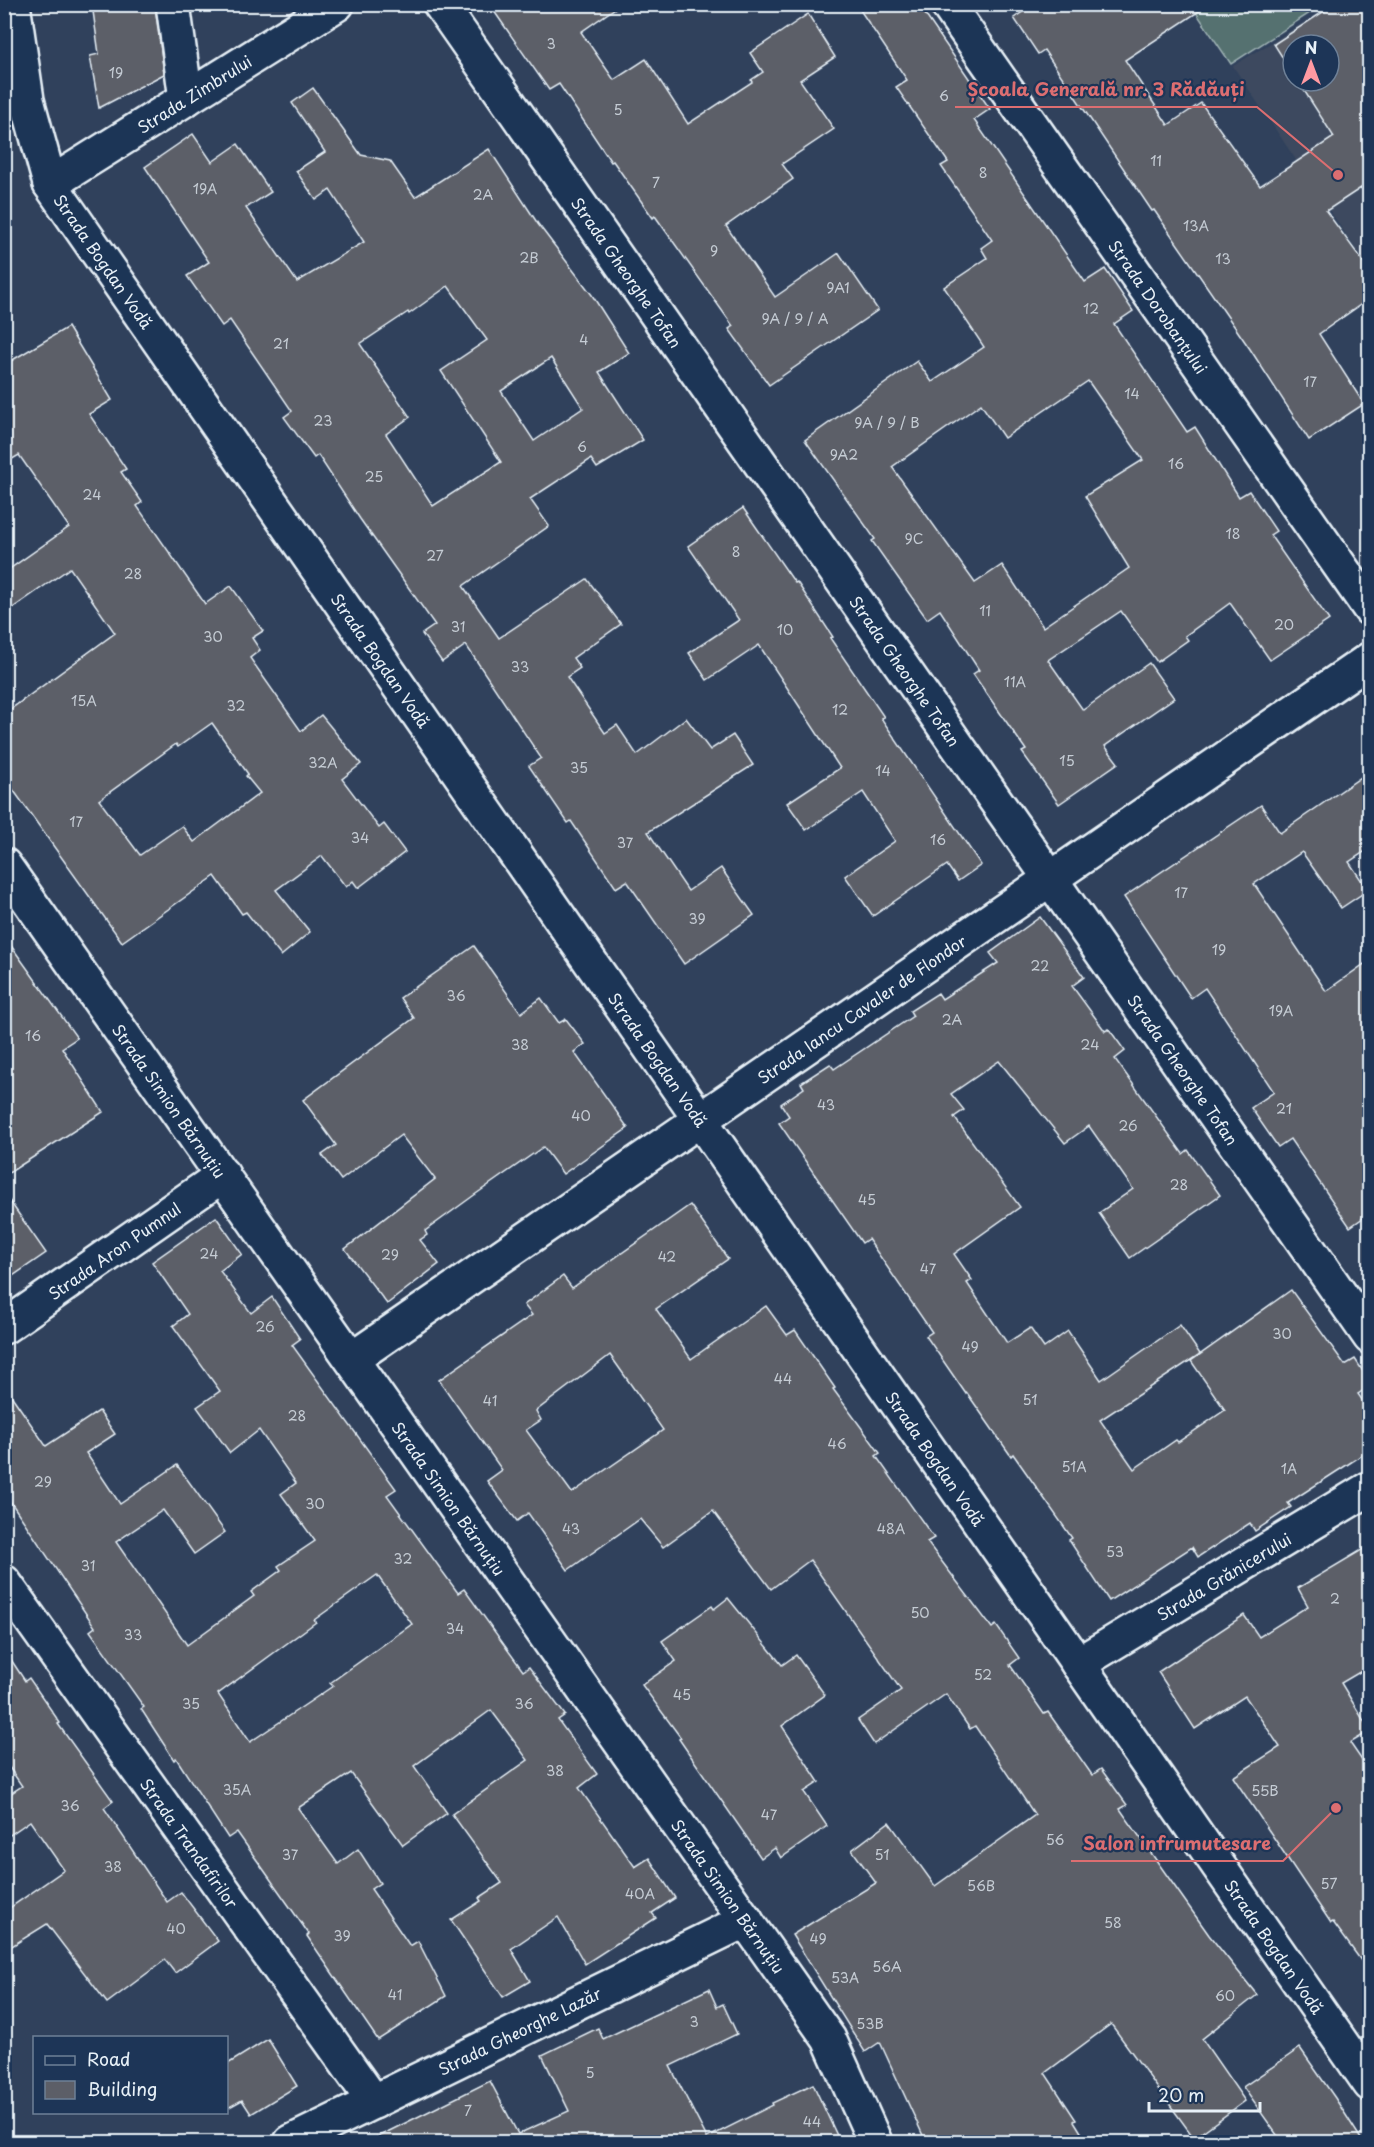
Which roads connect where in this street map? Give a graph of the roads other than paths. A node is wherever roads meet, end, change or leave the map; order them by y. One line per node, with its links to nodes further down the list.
1 (13, 4): 7 (street, Strada Bogdan Vodă)
2 (173, 4): 6 (street)
3 (337, 4): 6 (street, Strada Zimbrului)
4 (440, 4): 11 (street, Strada Gheorghe Tofan)
5 (947, 4): 8 (street, Strada Dorobanțului)
6 (186, 99): 7 (street, Strada Zimbrului)
7 (50, 184): 12 (street, Strada Bogdan Vodă)
8 (1370, 609)
9 (1370, 659): 11 (street, Strada Iancu Cavaler de Flondor)
10 (4, 865): 13 (street, Strada Simion Bărnuțiu)
11 (1050, 879): 12 (street, Strada Iancu Cavaler de Flondor); 15 (street, Strada Gheorghe Tofan)
12 (699, 1120): 16 (street, Strada Iancu Cavaler de Flondor); 19 (street, Strada Bogdan Vodă)
13 (223, 1175): 14 (street, Strada Aron Pumnul); 16 (street, Strada Simion Bărnuțiu)
14 (4, 1327)
15 (1370, 1338)
16 (352, 1359): 20 (street, Strada Simion Bărnuțiu)
17 (1370, 1488): 19 (street, Strada Grănicerului)
18 (4, 1582): 22 (street, Strada Trandafirilor)
19 (1078, 1664): 21 (street, Strada Bogdan Vodă)
20 (746, 1920): 22 (street, Strada Gheorghe Lazăr); 24 (street, Strada Simion Bărnuțiu)
21 (1370, 2084)
22 (374, 2102): 23 (street, Strada Gheorghe Lazăr)
23 (291, 2142)
24 (875, 2142)

